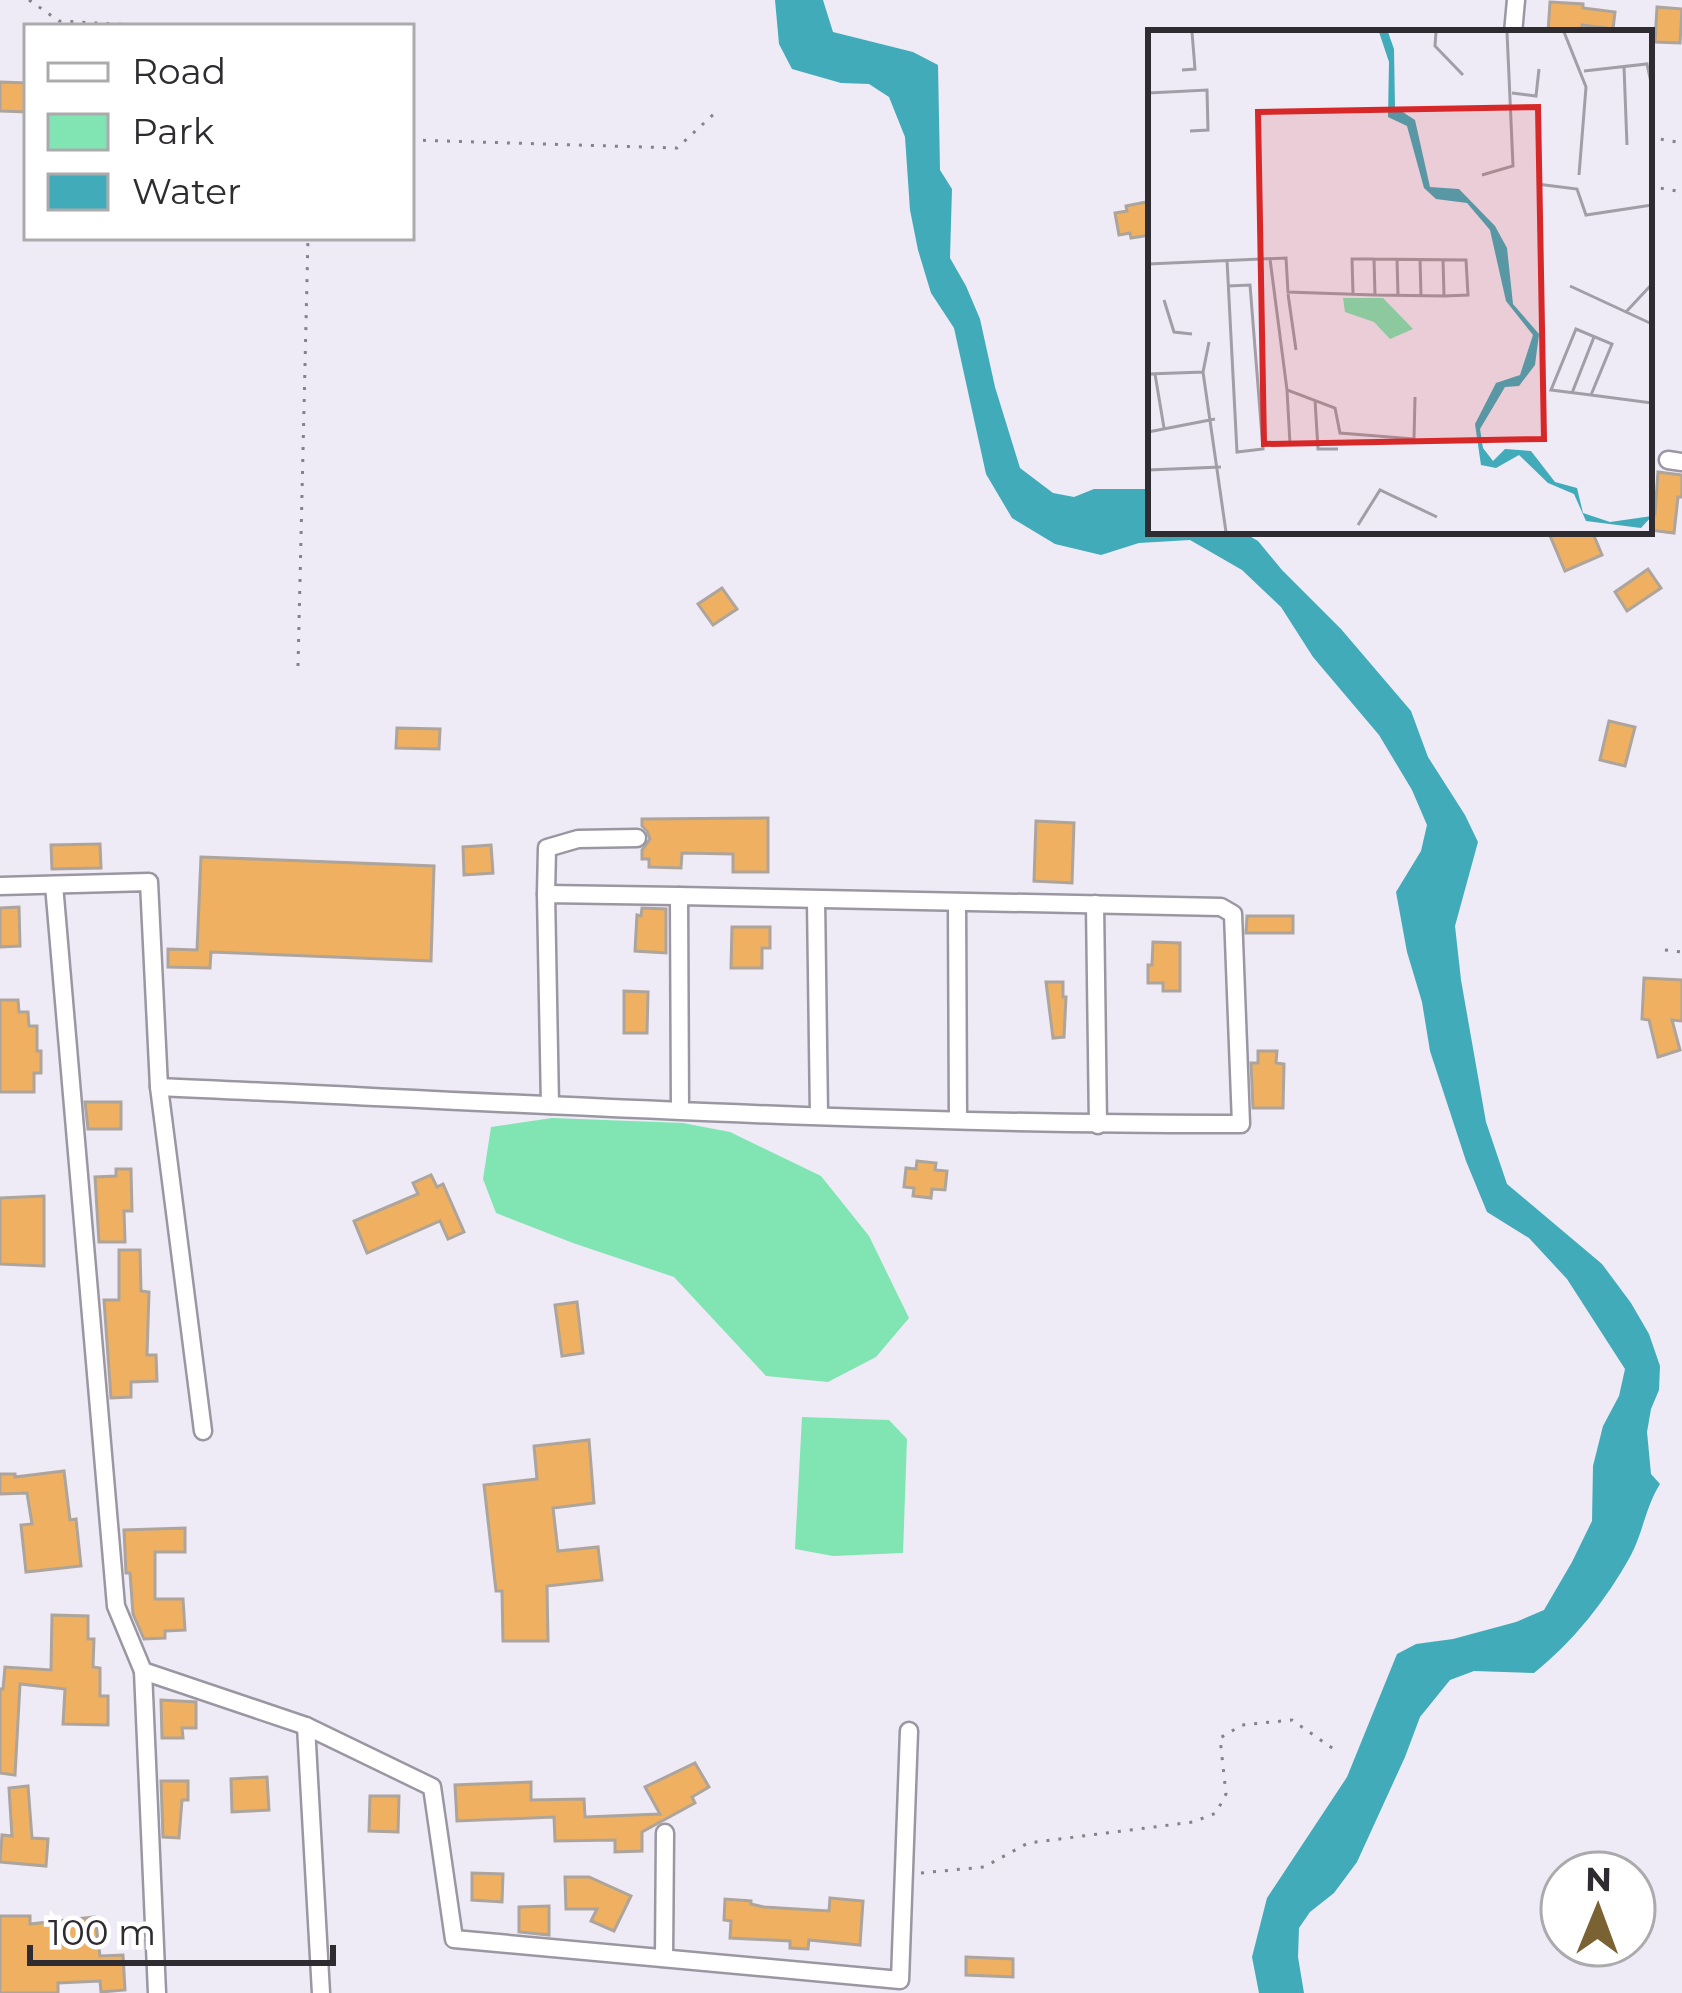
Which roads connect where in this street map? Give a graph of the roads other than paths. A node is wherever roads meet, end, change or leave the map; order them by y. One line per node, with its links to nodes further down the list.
1 (1516, 0): 2 (street)
2 (1513, 30)
3 (637, 838): 6 (street)
4 (54, 885): 5 (street); 11 (street); 18 (street)
5 (0, 886)
6 (546, 894): 7 (street); 12 (street)
7 (679, 896): 8 (street); 13 (street)
8 (816, 900): 9 (street); 14 (street)
9 (957, 902): 10 (street); 15 (street)
10 (1096, 904): 16 (street); 16 (street)
11 (159, 1087): 12 (street); 17 (street)
12 (550, 1105): 13 (street)
13 (680, 1111): 14 (street)
14 (819, 1115): 15 (street)
15 (958, 1120): 16 (street)
16 (1098, 1125)
17 (203, 1431)
18 (143, 1671): 19 (street); 23 (street)
19 (306, 1726): 22 (street); 24 (street)
20 (910, 1731): 22 (street)
21 (665, 1833): 22 (street)
22 (664, 1958)
23 (157, 1993)
24 (322, 1993)

